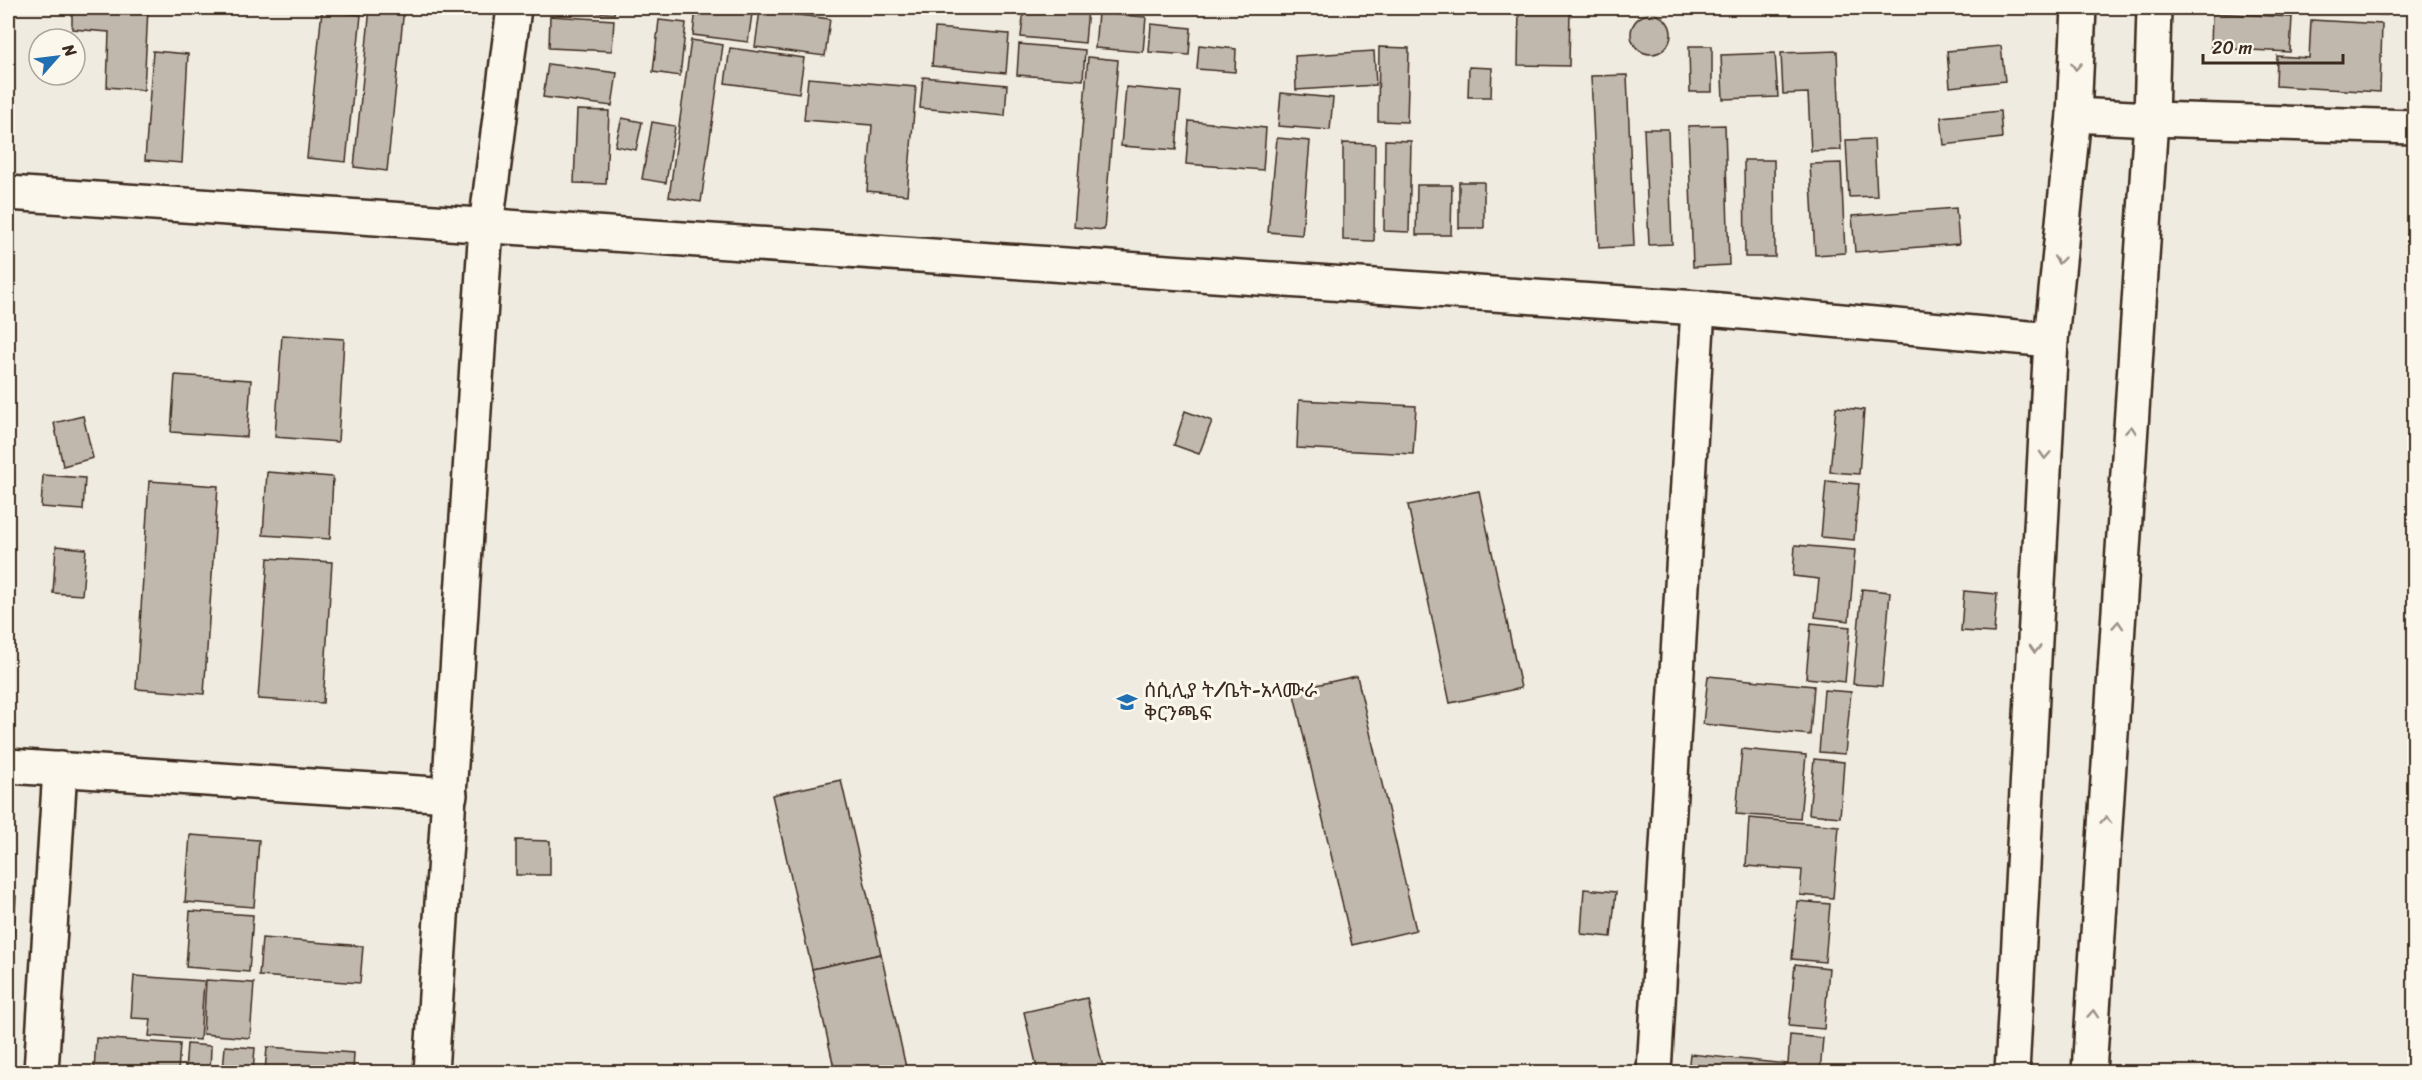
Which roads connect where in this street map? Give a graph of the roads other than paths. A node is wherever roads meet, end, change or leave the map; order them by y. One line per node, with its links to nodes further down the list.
1 (513, 8): 8 (street)
2 (2079, 8): 4 (street, one-way to 4)
3 (2154, 8): 5 (street)
4 (2074, 115): 5 (street); 10 (street, one-way to 10)
5 (2151, 120): 6 (street); 18 (street, one-way to 5)
6 (2415, 127)
7 (8, 194): 8 (street)
8 (486, 226): 9 (street); 13 (street)
9 (1698, 308): 10 (street); 16 (street)
10 (2051, 340): 17 (street, one-way to 17)
11 (8, 766): 12 (street)
12 (60, 769): 13 (street); 14 (street)
13 (450, 795): 15 (street)
14 (41, 1072)
15 (431, 1072)
16 (1654, 1072)
17 (2012, 1072)
18 (2089, 1072)

